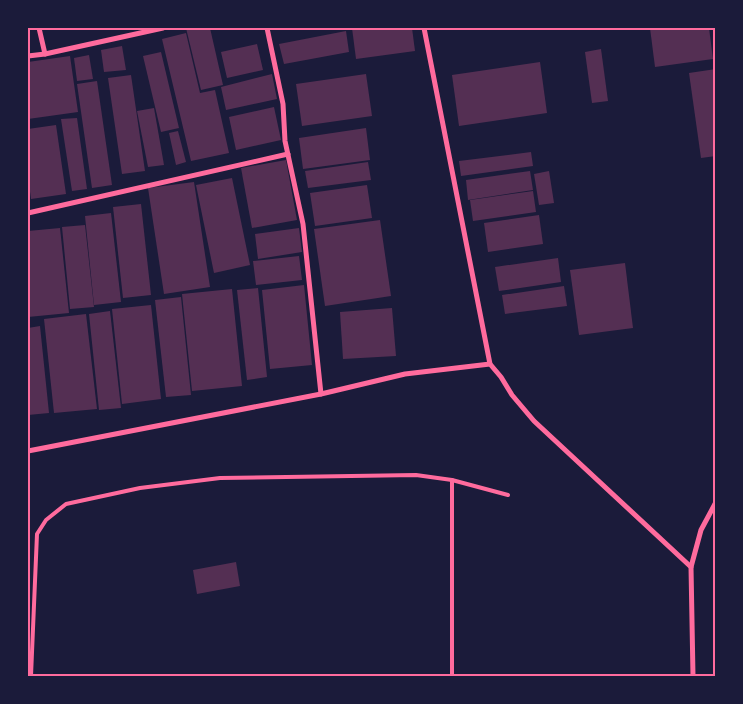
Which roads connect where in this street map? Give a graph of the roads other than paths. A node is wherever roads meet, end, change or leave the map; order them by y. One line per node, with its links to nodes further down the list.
1 (39, 28): 5 (street)
2 (163, 28): 5 (street)
3 (267, 28): 7 (street)
4 (424, 28): 9 (street)
5 (45, 54): 6 (street)
6 (28, 56)
7 (288, 154): 8 (street); 10 (street)
8 (28, 213)
9 (490, 364): 10 (street); 15 (street)
10 (321, 394): 11 (street)
11 (28, 451)
12 (452, 480): 13 (lane); 16 (lane); 17 (lane)
13 (508, 495)
14 (714, 503): 15 (street)
15 (691, 567): 18 (street)
16 (32, 676)
17 (452, 676)
18 (693, 676)

